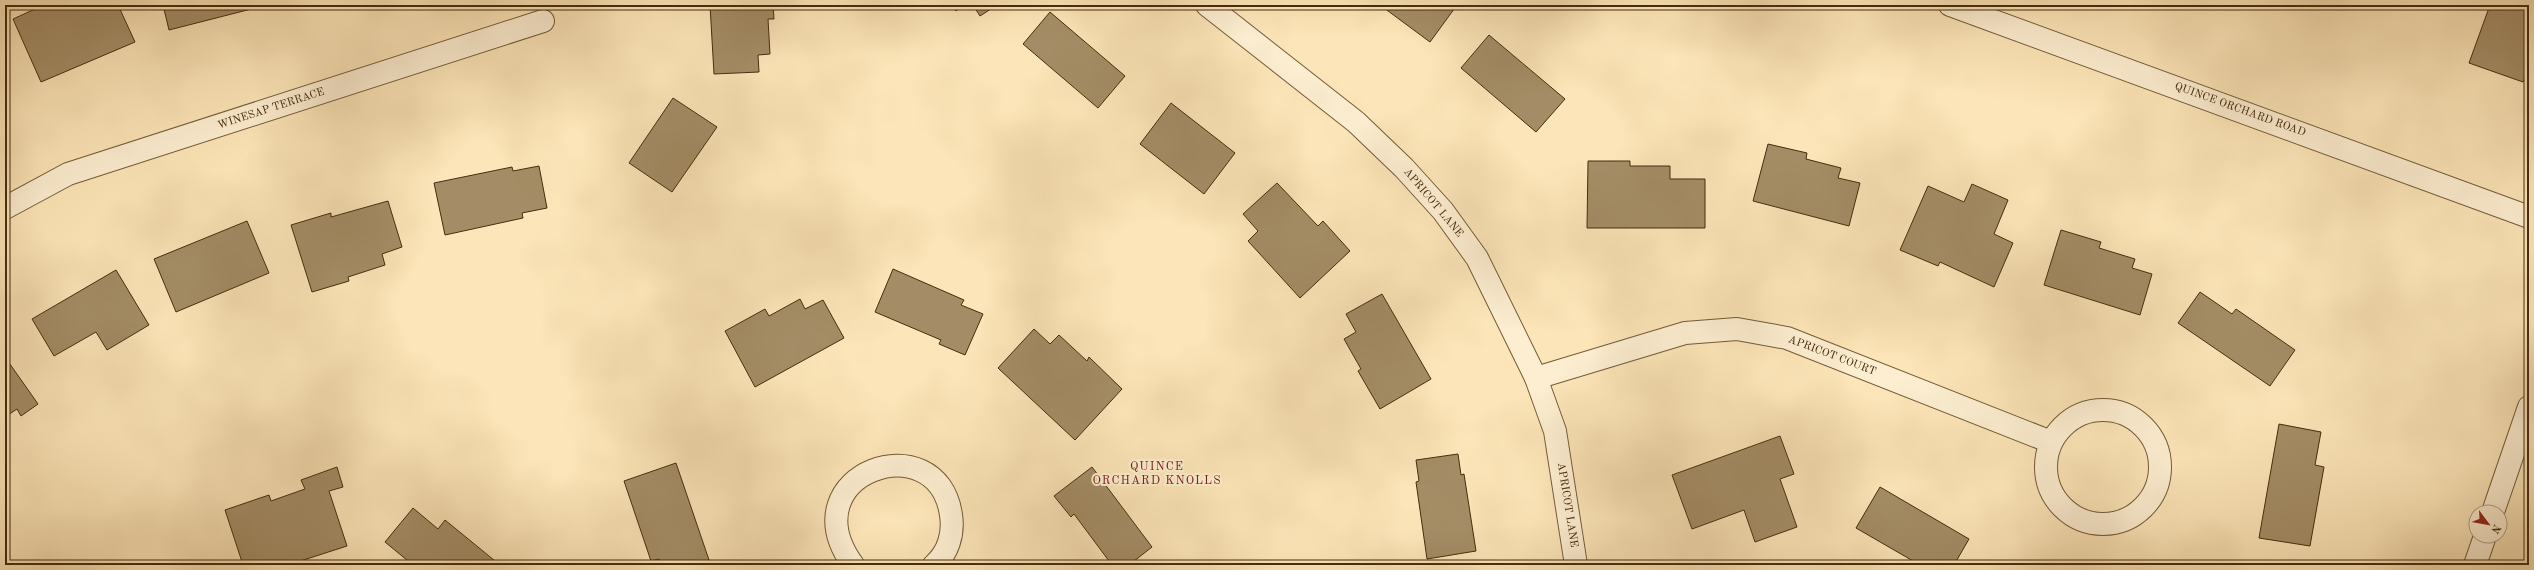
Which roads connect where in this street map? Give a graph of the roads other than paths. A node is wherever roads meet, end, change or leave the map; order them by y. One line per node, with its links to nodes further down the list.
1 (1208, 5): 6 (street, APRICOT LANE)
2 (1950, 5): 5 (street, QUINCE ORCHARD ROAD)
3 (543, 21): 4 (street, WINESAP TERRACE)
4 (5, 208)
5 (2529, 216)
6 (1536, 378): 8 (street, APRICOT COURT); 13 (street, APRICOT LANE)
7 (2529, 407): 9 (street)
8 (2051, 442): 8 (street)
9 (2496, 504)
10 (2481, 544): 14 (street)
11 (940, 563): 12 (street)
12 (853, 565)
13 (1576, 565)
14 (2474, 565)

